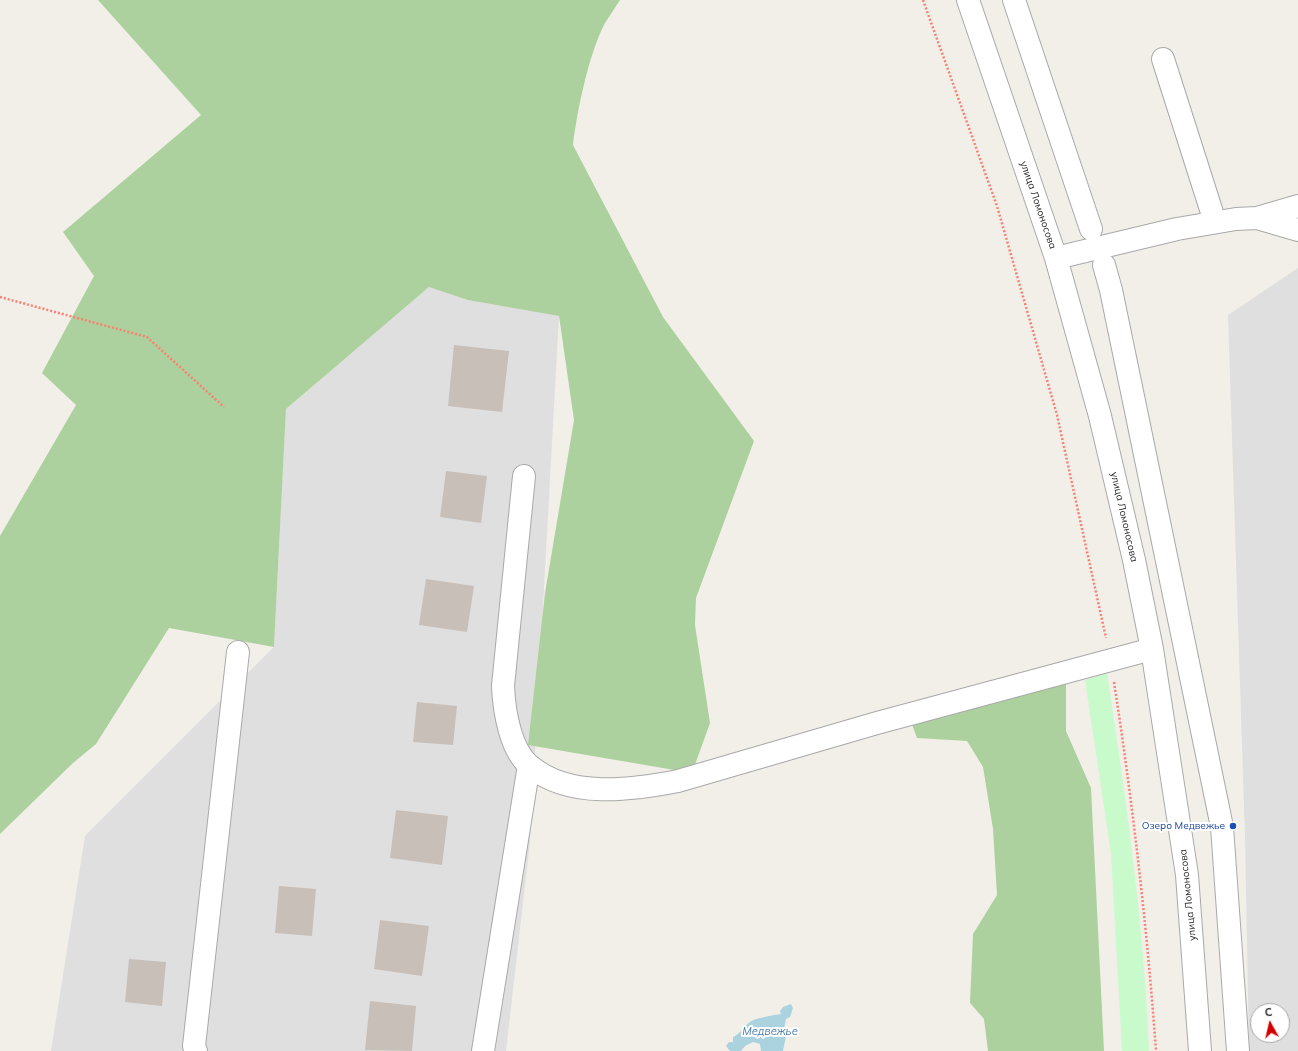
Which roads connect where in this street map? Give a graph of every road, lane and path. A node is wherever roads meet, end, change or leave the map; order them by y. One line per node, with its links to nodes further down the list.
1 (923, 0): 17 (path)
2 (968, 0): 10 (street, улица Ломоносова)
3 (1014, 0): 8 (street)
4 (1163, 59): 7 (street)
5 (1298, 206): 6 (street)
6 (1257, 218): 7 (street); 9 (street)
7 (1215, 222): 10 (street)
8 (1091, 229)
9 (1298, 230)
10 (1056, 258): 15 (street, улица Ломоносова)
11 (1104, 265): 23 (street)
12 (0, 297): 13 (path)
13 (224, 407)
14 (524, 476): 18 (street)
15 (1152, 649): 17 (street); 22 (street, улица Ломоносова)
16 (238, 652): 19 (street)
17 (1110, 660): 18 (street); 21 (path)
18 (529, 765): 20 (street)
19 (196, 1051)
20 (483, 1051)
21 (1156, 1051)
22 (1200, 1051)
23 (1238, 1051)

